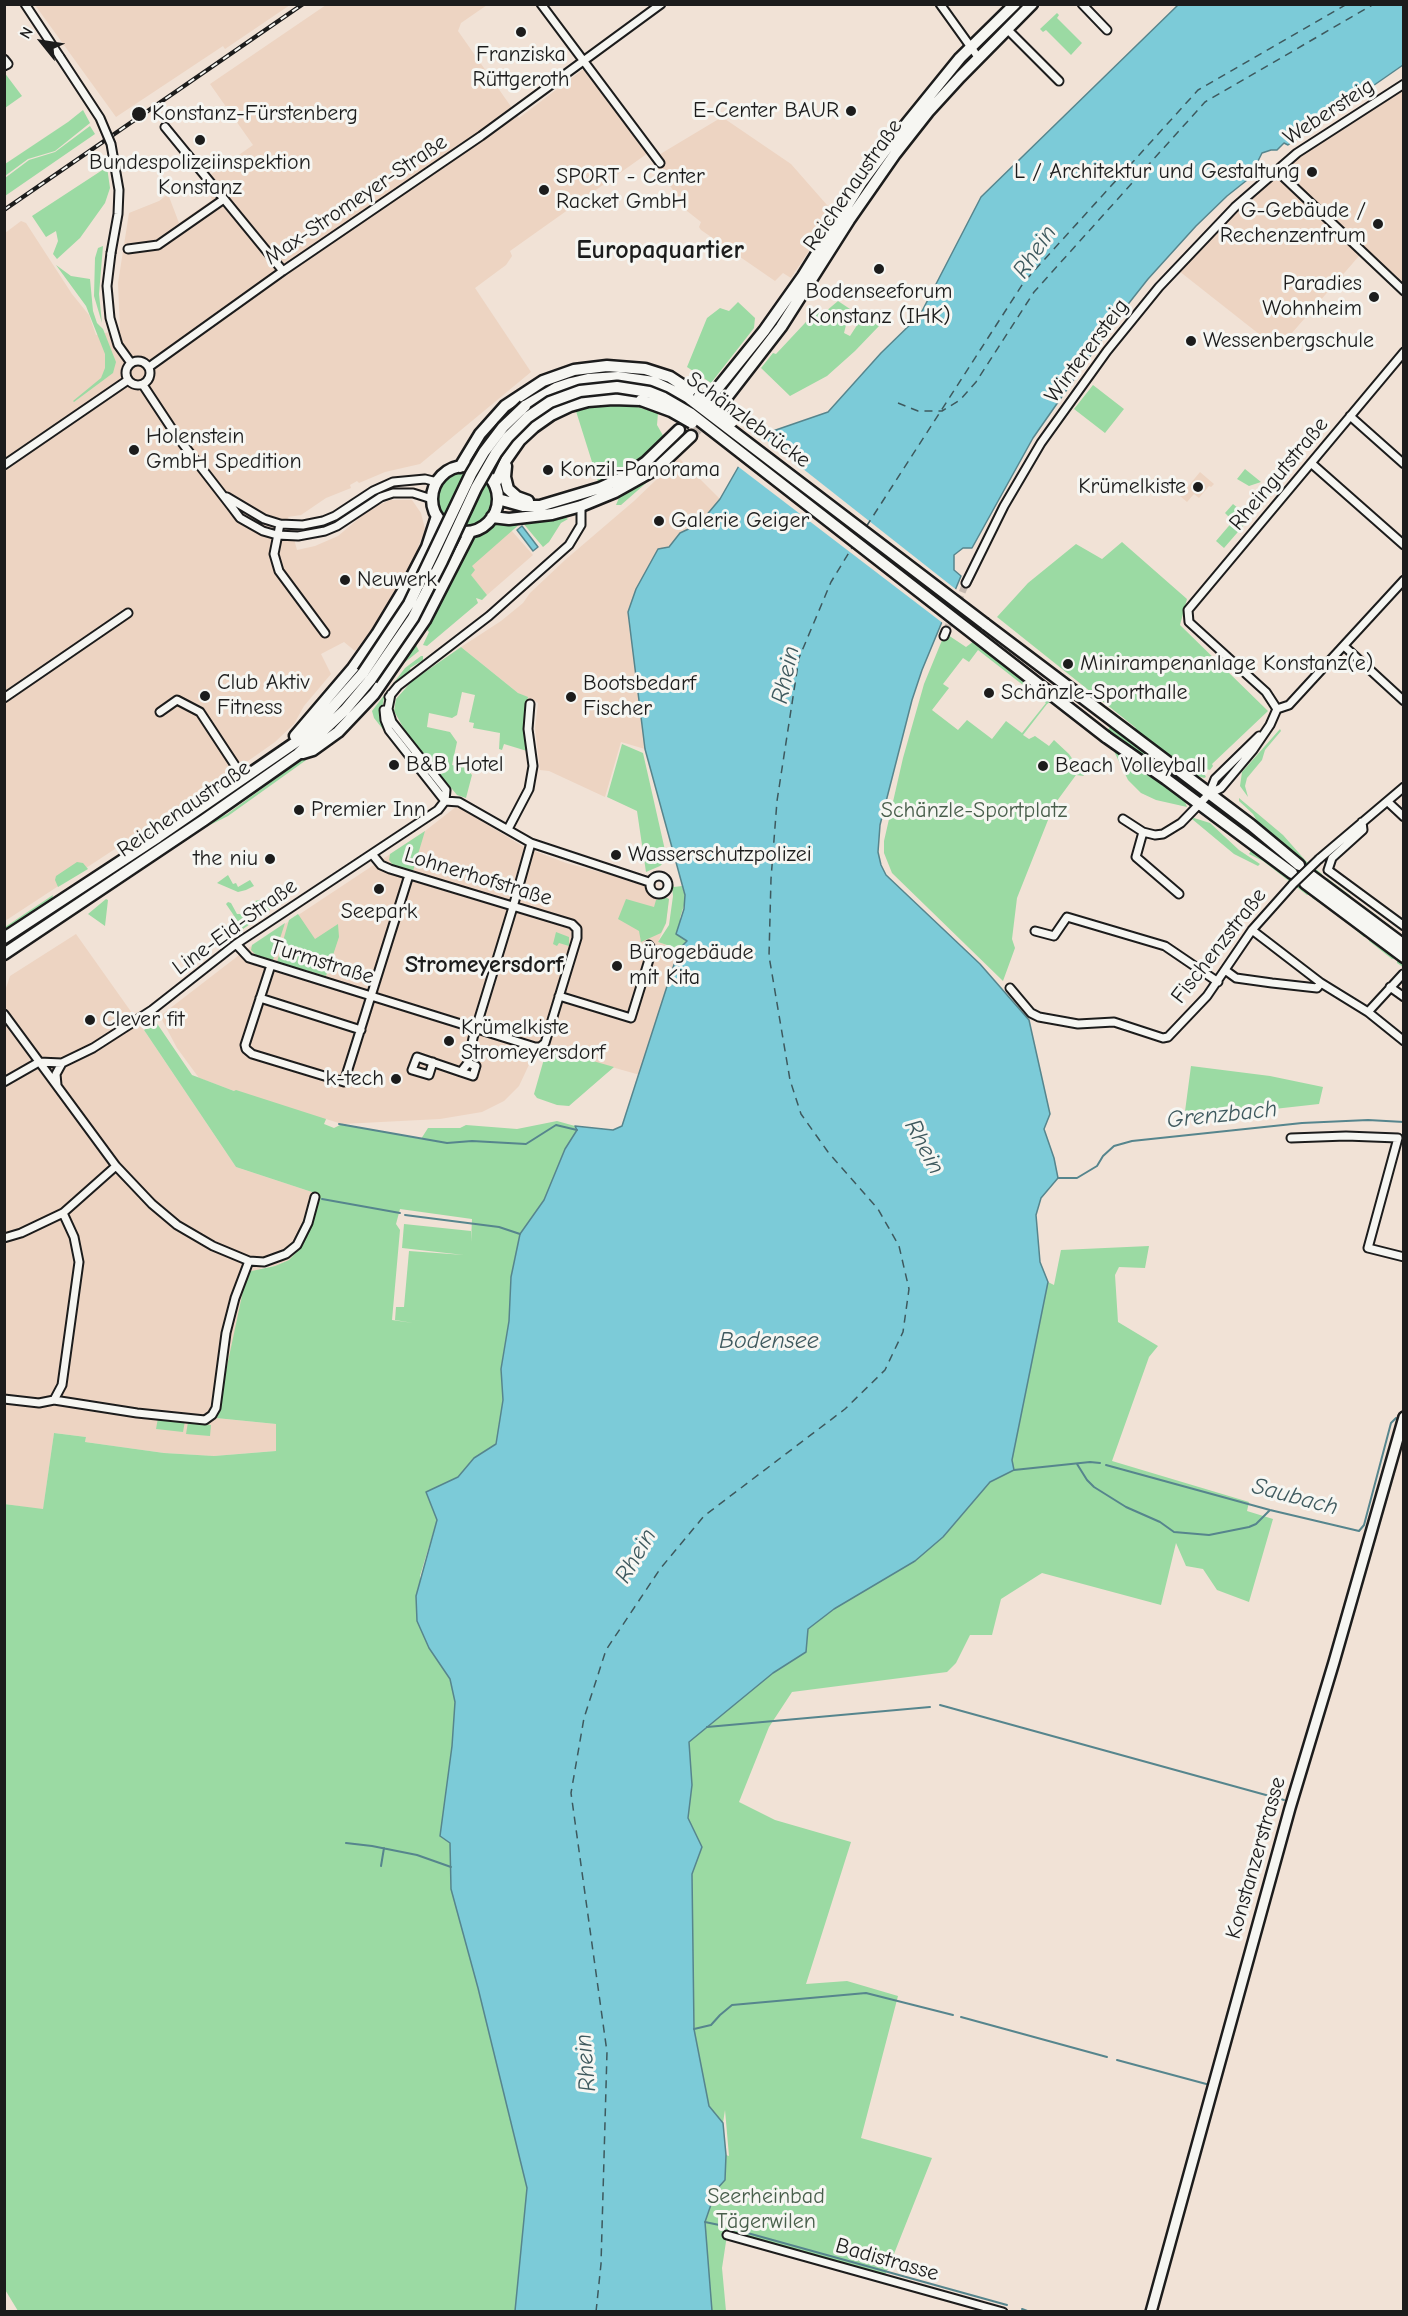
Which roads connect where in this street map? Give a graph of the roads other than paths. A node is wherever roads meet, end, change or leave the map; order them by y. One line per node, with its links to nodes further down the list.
1 (25, 4): 26 (street, bridge)
2 (541, 4): 14 (street)
3 (661, 4): 14 (street, Max-Stromeyer-Straße)
4 (940, 4): 11 (street)
5 (1015, 4): 8 (main road, Reichenaustraße)
6 (1032, 4): 9 (main road, Reichenaustraße)
7 (1082, 4): 10 (street)
8 (1004, 14): 9 (main road); 11 (main road, Reichenaustraße)
9 (1007, 29): 12 (main road, Reichenaustraße); 16 (street)
10 (1107, 30)
11 (970, 47): 12 (street); 12 (main road, Reichenaustraße)
12 (978, 57)
13 (4, 59): 15 (street)
14 (582, 60): 19 (street); 23 (street, Max-Stromeyer-Straße)
15 (4, 66)
16 (1059, 81)
17 (1404, 84): 20 (street, Webersteig)
18 (165, 127): 21 (street)
19 (660, 163)
20 (1276, 170): 24 (street); 54 (street, Winterersteig)
21 (224, 199): 22 (street); 23 (street)
22 (128, 249)
23 (283, 272): 27 (street, Max-Stromeyer-Straße)
24 (1404, 291)
25 (1404, 352): 30 (street, Rheingutstraße)
26 (131, 363): 27 (street); 28 (street)
27 (149, 367): 29 (street)
28 (128, 380): 29 (street); 38 (street)
29 (143, 385): 42 (street)
30 (1350, 416): 36 (street, Rheingutstraße); 37 (street)
31 (710, 428): 35 (main road, bridge); 58 (main road, Schänzlebrücke, bridge); 71 (main road, Schänzlebrücke, bridge)
32 (691, 436): 33 (main road)
33 (678, 449): 45 (main road); 45 (main road)
34 (759, 450): 39 (main road, bridge); 58 (main road, Schänzlebrücke, bridge); 68 (main road, Schänzlebrücke, bridge)
35 (506, 460): 41 (main road); 46 (main road)
36 (1311, 463): 52 (street); 62 (street, Rheingutstraße)
37 (1404, 464)
38 (4, 465)
39 (460, 466): 40 (main road); 41 (main road)
40 (437, 483): 44 (main road); 49 (street)
41 (495, 484): 43 (main road)
42 (218, 490): 49 (street); 51 (street)
43 (498, 499): 46 (main road); 48 (main road)
44 (432, 500): 47 (main road); 51 (street)
45 (580, 501): 46 (main road); 48 (main road); 69 (street)
46 (535, 506)
47 (437, 516): 50 (main road); 64 (main road)
48 (492, 517): 50 (main road)
49 (280, 524): 51 (street)
50 (470, 532): 65 (main road)
51 (277, 535): 56 (street)
52 (1404, 545)
53 (1404, 580): 57 (street)
54 (966, 583)
55 (128, 613): 59 (street)
56 (325, 633)
57 (1344, 646): 60 (street); 62 (street)
58 (367, 676): 64 (main road, Reichenaustraße); 65 (main road, Reichenaustraße)
59 (4, 698)
60 (1404, 701)
61 (530, 704): 75 (street)
62 (1277, 710): 68 (street)
63 (160, 712): 66 (street, Reichenaustraße)
64 (279, 753): 66 (main road, Reichenaustraße)
65 (298, 754): 90 (main road, Reichenaustraße)
66 (244, 779): 86 (main road, Reichenaustraße)
67 (1404, 787): 70 (street, Fischenzstraße)
68 (1209, 794): 71 (street); 71 (main road, Schänzlebrücke)
69 (445, 801): 75 (street); 78 (street, Line-Eid-Straße)
70 (1388, 802): 72 (street); 74 (street, Fischenzstraße)
71 (1199, 804): 76 (street)
72 (1404, 817)
73 (1123, 819): 76 (street)
74 (1362, 822): 83 (street); 84 (street, Fischenzstraße, bridge)
75 (508, 829): 77 (street)
76 (1143, 832): 81 (street)
77 (531, 843): 80 (street); 82 (street)
78 (372, 854): 79 (street, Lohnerhofstraße); 87 (street, Line-Eid-Straße)
79 (409, 875): 82 (street, Lohnerhofstraße); 99 (street)
80 (649, 882)
81 (1179, 894)
82 (513, 907): 100 (street, Lohnerhofstraße); 105 (street)
83 (1404, 926)
84 (1251, 930): 93 (street, Fischenzstraße); 96 (street)
85 (1035, 931): 95 (street)
86 (4, 938)
87 (236, 944): 92 (street, Turmstraße); 110 (street, Line-Eid-Straße)
88 (650, 945): 100 (street)
89 (1404, 945): 91 (main road)
90 (4, 954)
91 (1404, 957)
92 (271, 965): 99 (street, Turmstraße); 102 (street)
93 (1225, 970): 95 (street, Fischenzstraße); 96 (street)
94 (1404, 974): 97 (street)
95 (1218, 982): 98 (street, Fischenzstraße)
96 (1321, 984): 103 (street)
97 (1390, 987): 101 (street); 103 (street)
98 (1010, 988)
99 (372, 996): 105 (street, Turmstraße); 106 (street)
100 (559, 996): 105 (street, Turmstraße)
101 (1404, 997)
102 (260, 998): 106 (street); 106 (street)
103 (1368, 1012): 107 (street)
104 (4, 1014): 108 (street)
105 (476, 1028): 111 (street)
106 (361, 1030)
107 (1404, 1041)
108 (39, 1062): 110 (street, Line-Eid-Straße); 113 (street); 114 (street)
109 (433, 1062): 112 (street)
110 (62, 1063): 114 (street)
111 (468, 1063): 112 (street); 112 (street)
112 (461, 1072)
113 (4, 1082)
114 (57, 1085): 116 (street)
115 (1291, 1138): 120 (street)
116 (116, 1167): 118 (street); 121 (street)
117 (315, 1197): 121 (street)
118 (63, 1213): 119 (street); 123 (street)
119 (4, 1238)
120 (1404, 1257)
121 (249, 1261): 123 (street)
122 (4, 1399): 123 (street)
123 (54, 1400)
124 (1403, 1421): 127 (street, Konstanzerstrasse)
125 (727, 2235): 126 (street, Badistrasse)
126 (1003, 2312)
127 (1151, 2312)

